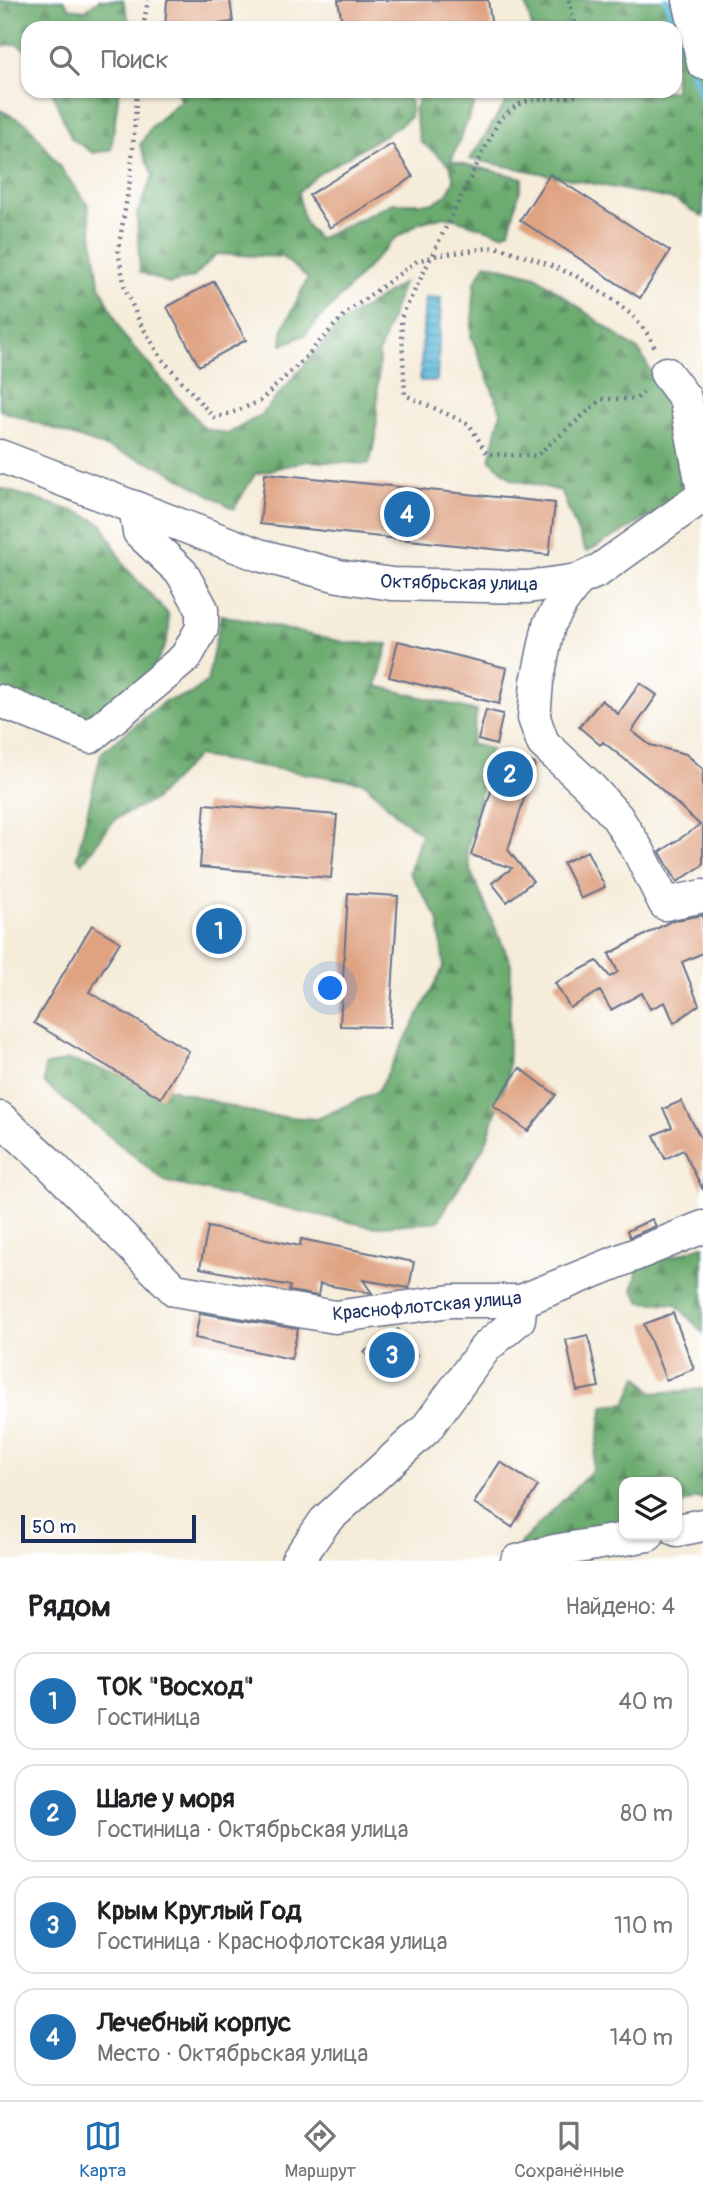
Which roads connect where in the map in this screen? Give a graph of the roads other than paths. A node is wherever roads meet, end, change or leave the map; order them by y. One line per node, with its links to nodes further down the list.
1 (689, 0): 2 (street)
2 (703, 63)
3 (666, 373): 5 (street)
4 (0, 456): 6 (street, Октябрьская улица)
5 (701, 499): 7 (street, Октябрьская улица)
6 (135, 508): 7 (street, Октябрьская улица); 8 (street)
7 (578, 580): 9 (street)
8 (0, 701)
9 (703, 896)
10 (0, 1118): 12 (street, Краснофлотская улица)
11 (703, 1227): 12 (street, Краснофлотская улица)
12 (521, 1301): 16 (street)
13 (703, 1525): 14 (street)
14 (682, 1529)
15 (619, 1540): 17 (street)
16 (297, 1561)
17 (517, 1561)

